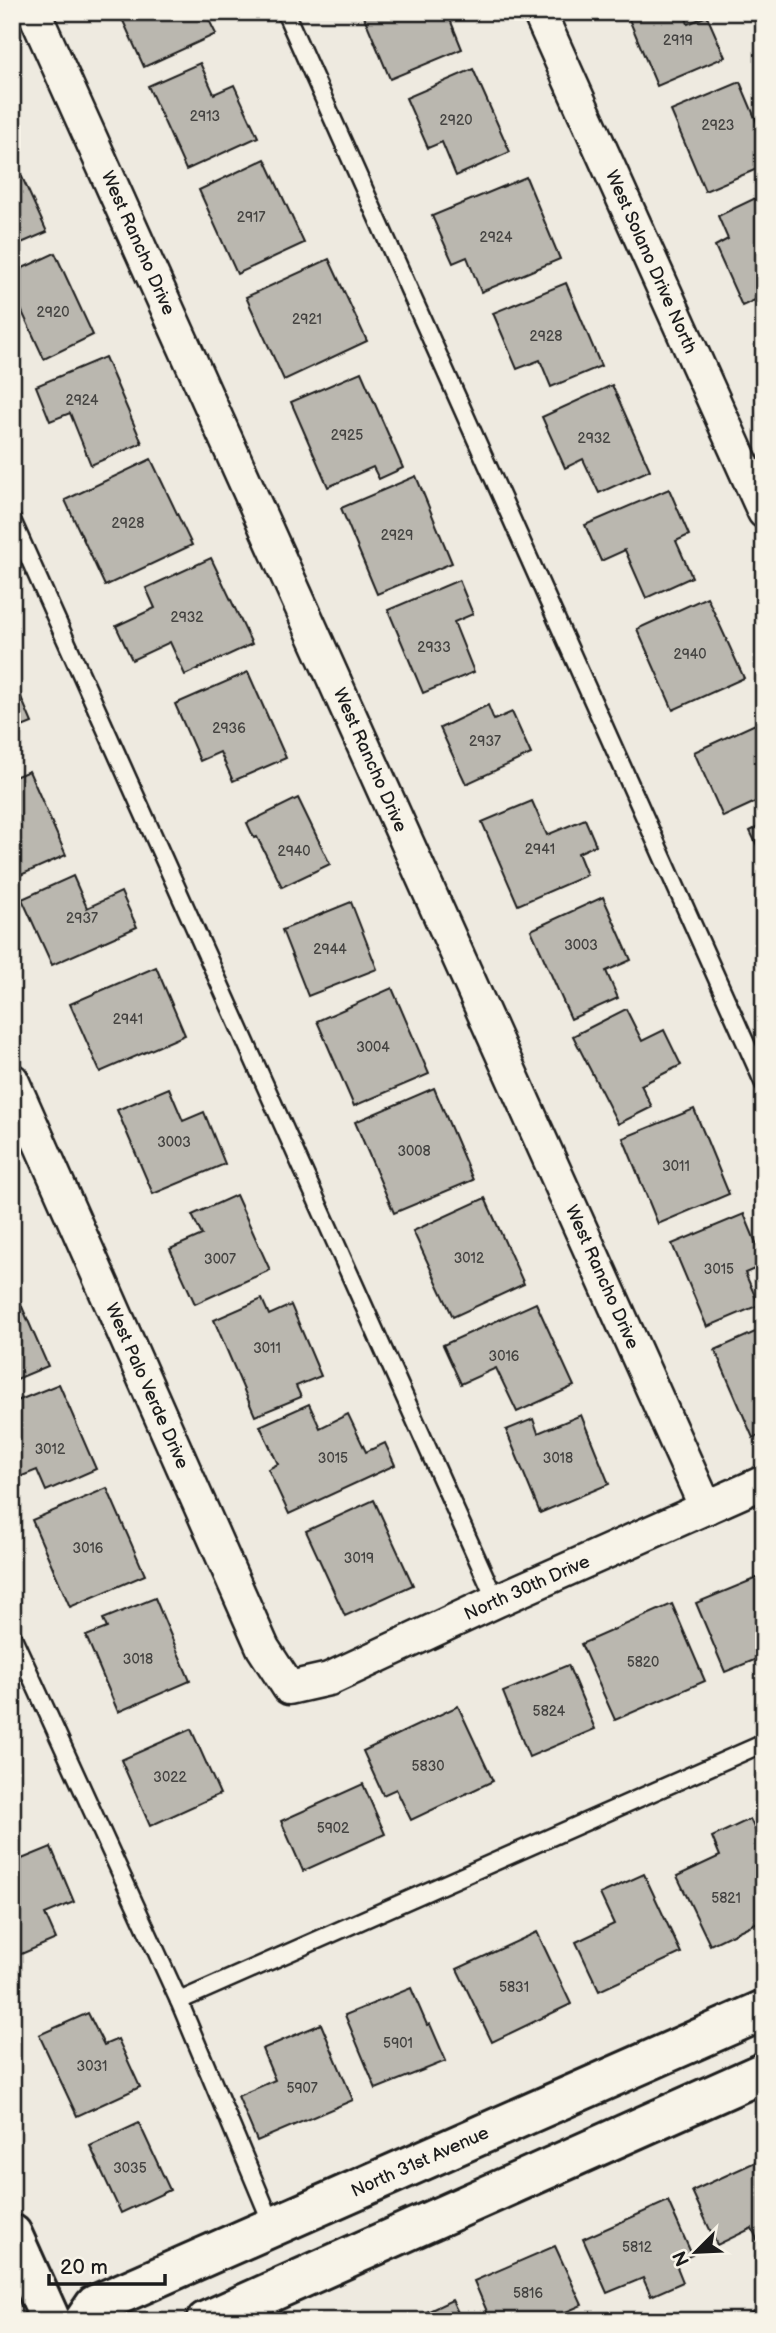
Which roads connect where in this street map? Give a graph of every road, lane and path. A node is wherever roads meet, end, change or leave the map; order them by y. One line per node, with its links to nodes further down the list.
1 (34, 12): 9 (street, West Rancho Drive)
2 (285, 12): 6 (lane)
3 (539, 12): 4 (street, West Solano Drive North)
4 (764, 512)
5 (12, 520): 10 (lane)
6 (764, 1084)
7 (14, 1088): 12 (street, West Palo Verde Drive)
8 (764, 1482): 9 (street, North 30th Drive)
9 (706, 1508): 10 (street, North 30th Drive)
10 (496, 1601): 12 (street, North 30th Drive)
11 (12, 1634): 14 (lane)
12 (289, 1688)
13 (764, 1743): 14 (lane)
14 (179, 2001): 19 (lane)
15 (764, 2010): 16 (street, North 31st Avenue)
16 (696, 2040): 18 (street); 19 (street, North 31st Avenue)
17 (764, 2072): 18 (street)
18 (718, 2092): 24 (street)
19 (273, 2226): 23 (street, North 31st Avenue)
20 (12, 2234): 22 (street)
21 (764, 2317): 25 (lane)
22 (51, 2321)
23 (84, 2321)
24 (206, 2321)
25 (756, 2321)

